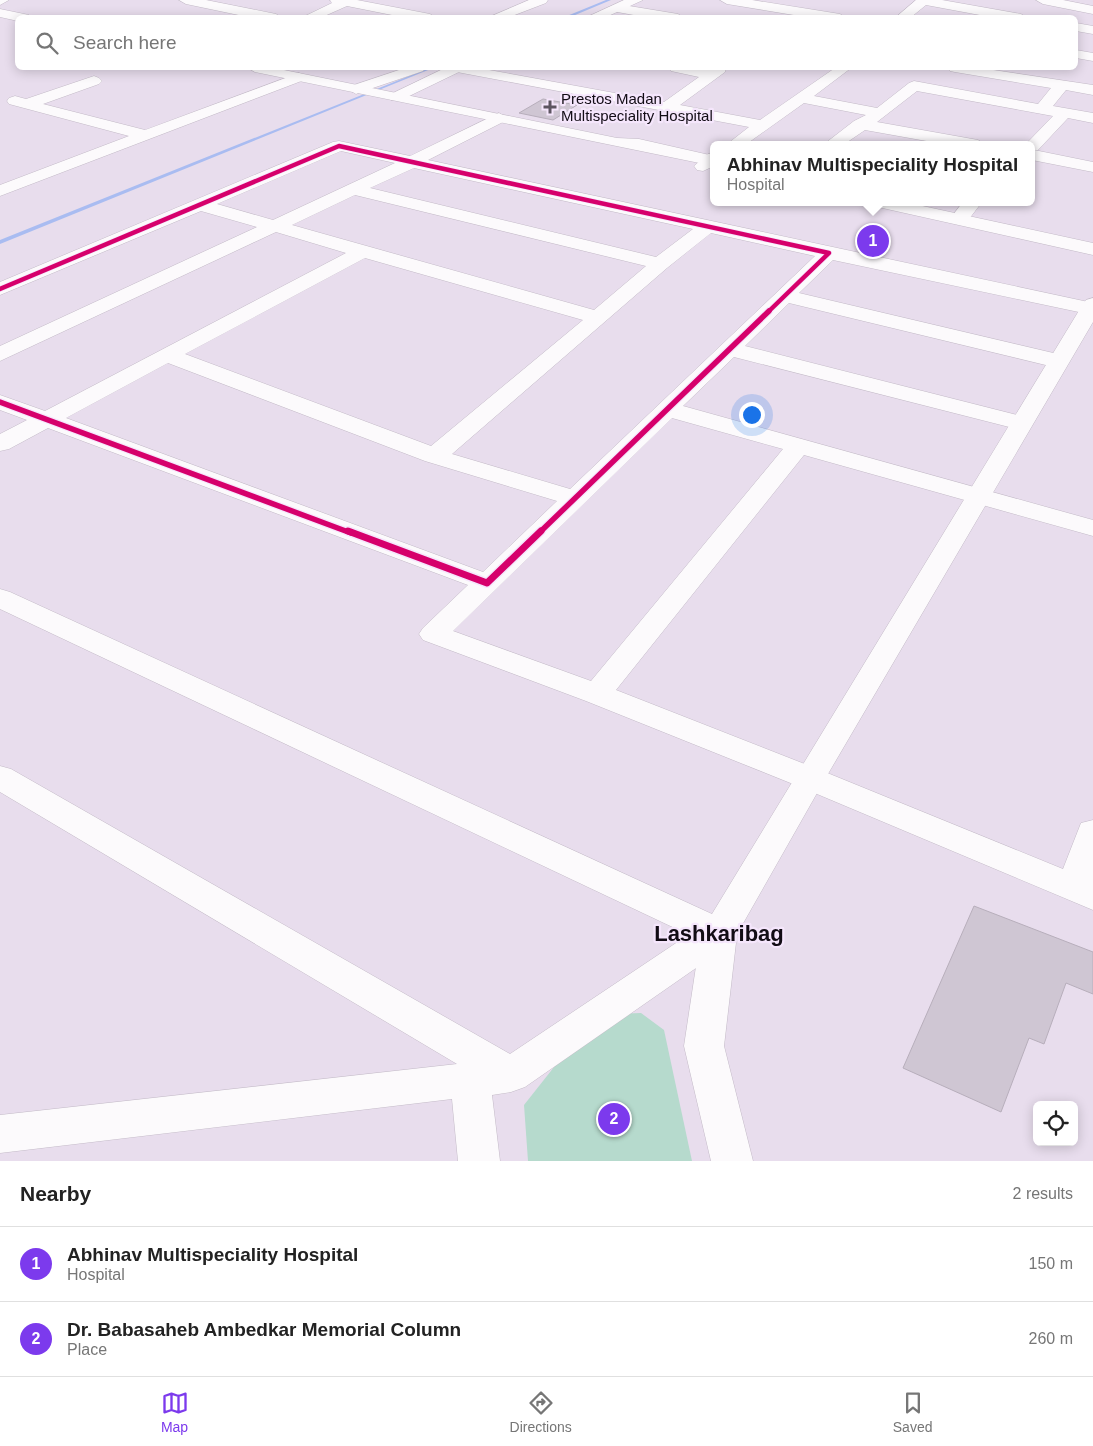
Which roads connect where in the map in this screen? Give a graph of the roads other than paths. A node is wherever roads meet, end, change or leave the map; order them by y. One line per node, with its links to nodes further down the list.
1 (186, 0): 16 (street)
2 (503, 0): 9 (street)
3 (636, 0): 12 (street)
4 (727, 0): 10 (street)
5 (924, 0): 23 (street); 24 (street)
6 (1043, 0): 13 (street)
7 (345, 1): 17 (street); 18 (street)
8 (5, 2): 25 (street)
9 (535, 2): 19 (street)
10 (754, 2): 15 (street)
11 (833, 4): 15 (street)
12 (617, 8): 20 (street); 21 (street)
13 (1093, 10)
14 (0, 13): 25 (street)
15 (818, 13): 22 (street)
16 (261, 15)
17 (315, 15)
18 (415, 15)
19 (501, 15)
20 (600, 15)
21 (660, 15)
22 (827, 15)
23 (905, 15)
24 (1005, 15)
25 (13, 20)
26 (1078, 27): 27 (street)
27 (1093, 30)
28 (1093, 42): 29 (street)
29 (1083, 55)
30 (265, 70): 38 (street)
31 (412, 70): 41 (street)
32 (451, 70): 43 (street)
33 (467, 70): 45 (street)
34 (703, 70): 37 (street)
35 (841, 70): 44 (street)
36 (968, 70): 40 (street)
37 (717, 71): 45 (street)
38 (300, 77): 41 (street); 53 (street)
39 (94, 82): 53 (street)
40 (1062, 85): 42 (street); 46 (street)
41 (358, 89): 43 (street)
42 (1093, 90)
43 (389, 95): 49 (street)
44 (801, 98): 47 (street); 52 (street)
45 (667, 107): 52 (street)
46 (1042, 109): 47 (street); 48 (street)
47 (880, 113): 51 (street)
48 (1064, 113): 50 (street); 57 (street)
49 (499, 118): 59 (street); 60 (street)
50 (1093, 118)
51 (860, 124): 55 (street); 56 (street)
52 (762, 125): 54 (street)
53 (144, 135): 63 (street)
54 (740, 141)
55 (837, 141)
56 (956, 141)
57 (1035, 143)
58 (1035, 156): 61 (street)
59 (412, 162): 62 (street); 64 (street); 69 (street)
60 (710, 163)
61 (1093, 167)
62 (352, 190): 68 (street); 76 (street)
63 (0, 191)
64 (200, 205): 68 (street); 78 (street)
65 (898, 206): 71 (street)
66 (946, 206): 67 (street)
67 (967, 208): 71 (street)
68 (272, 227): 74 (street); 83 (street)
69 (706, 228): 75 (street); 76 (street)
70 (1093, 235): 71 (street)
71 (1064, 239): 72 (street); 73 (street); 77 (street)
72 (1093, 242)
73 (1093, 249)
74 (362, 252): 81 (street); 84 (street)
75 (829, 253): 79 (street); 80 (street)
76 (660, 264): 81 (street)
77 (1093, 267)
78 (0, 289)
79 (784, 296): 82 (street); 85 (street)
80 (1092, 307): 85 (street)
81 (598, 318): 92 (street)
82 (730, 349): 87 (street); 89 (street)
83 (0, 354)
84 (167, 355): 88 (street); 92 (street)
85 (1058, 361): 89 (street)
86 (0, 402): 88 (street)
87 (667, 409): 91 (street); 94 (street)
88 (46, 420): 90 (street); 96 (street)
89 (1021, 422): 93 (street)
90 (0, 444)
91 (798, 446): 93 (street); 98 (street)
92 (434, 456): 94 (street)
93 (977, 496): 95 (street); 100 (street)
94 (574, 498): 96 (street)
95 (1093, 528)
96 (487, 583): 98 (street)
97 (0, 598): 103 (street)
98 (597, 694): 100 (street)
99 (0, 778): 104 (street)
100 (809, 778): 102 (street); 103 (street)
101 (1093, 832): 102 (street)
102 (1083, 892)
103 (719, 934): 104 (street); 108 (street)
104 (511, 1075): 105 (street)
105 (470, 1080): 106 (street); 107 (street)
106 (0, 1134)
107 (479, 1161)
108 (732, 1161)

